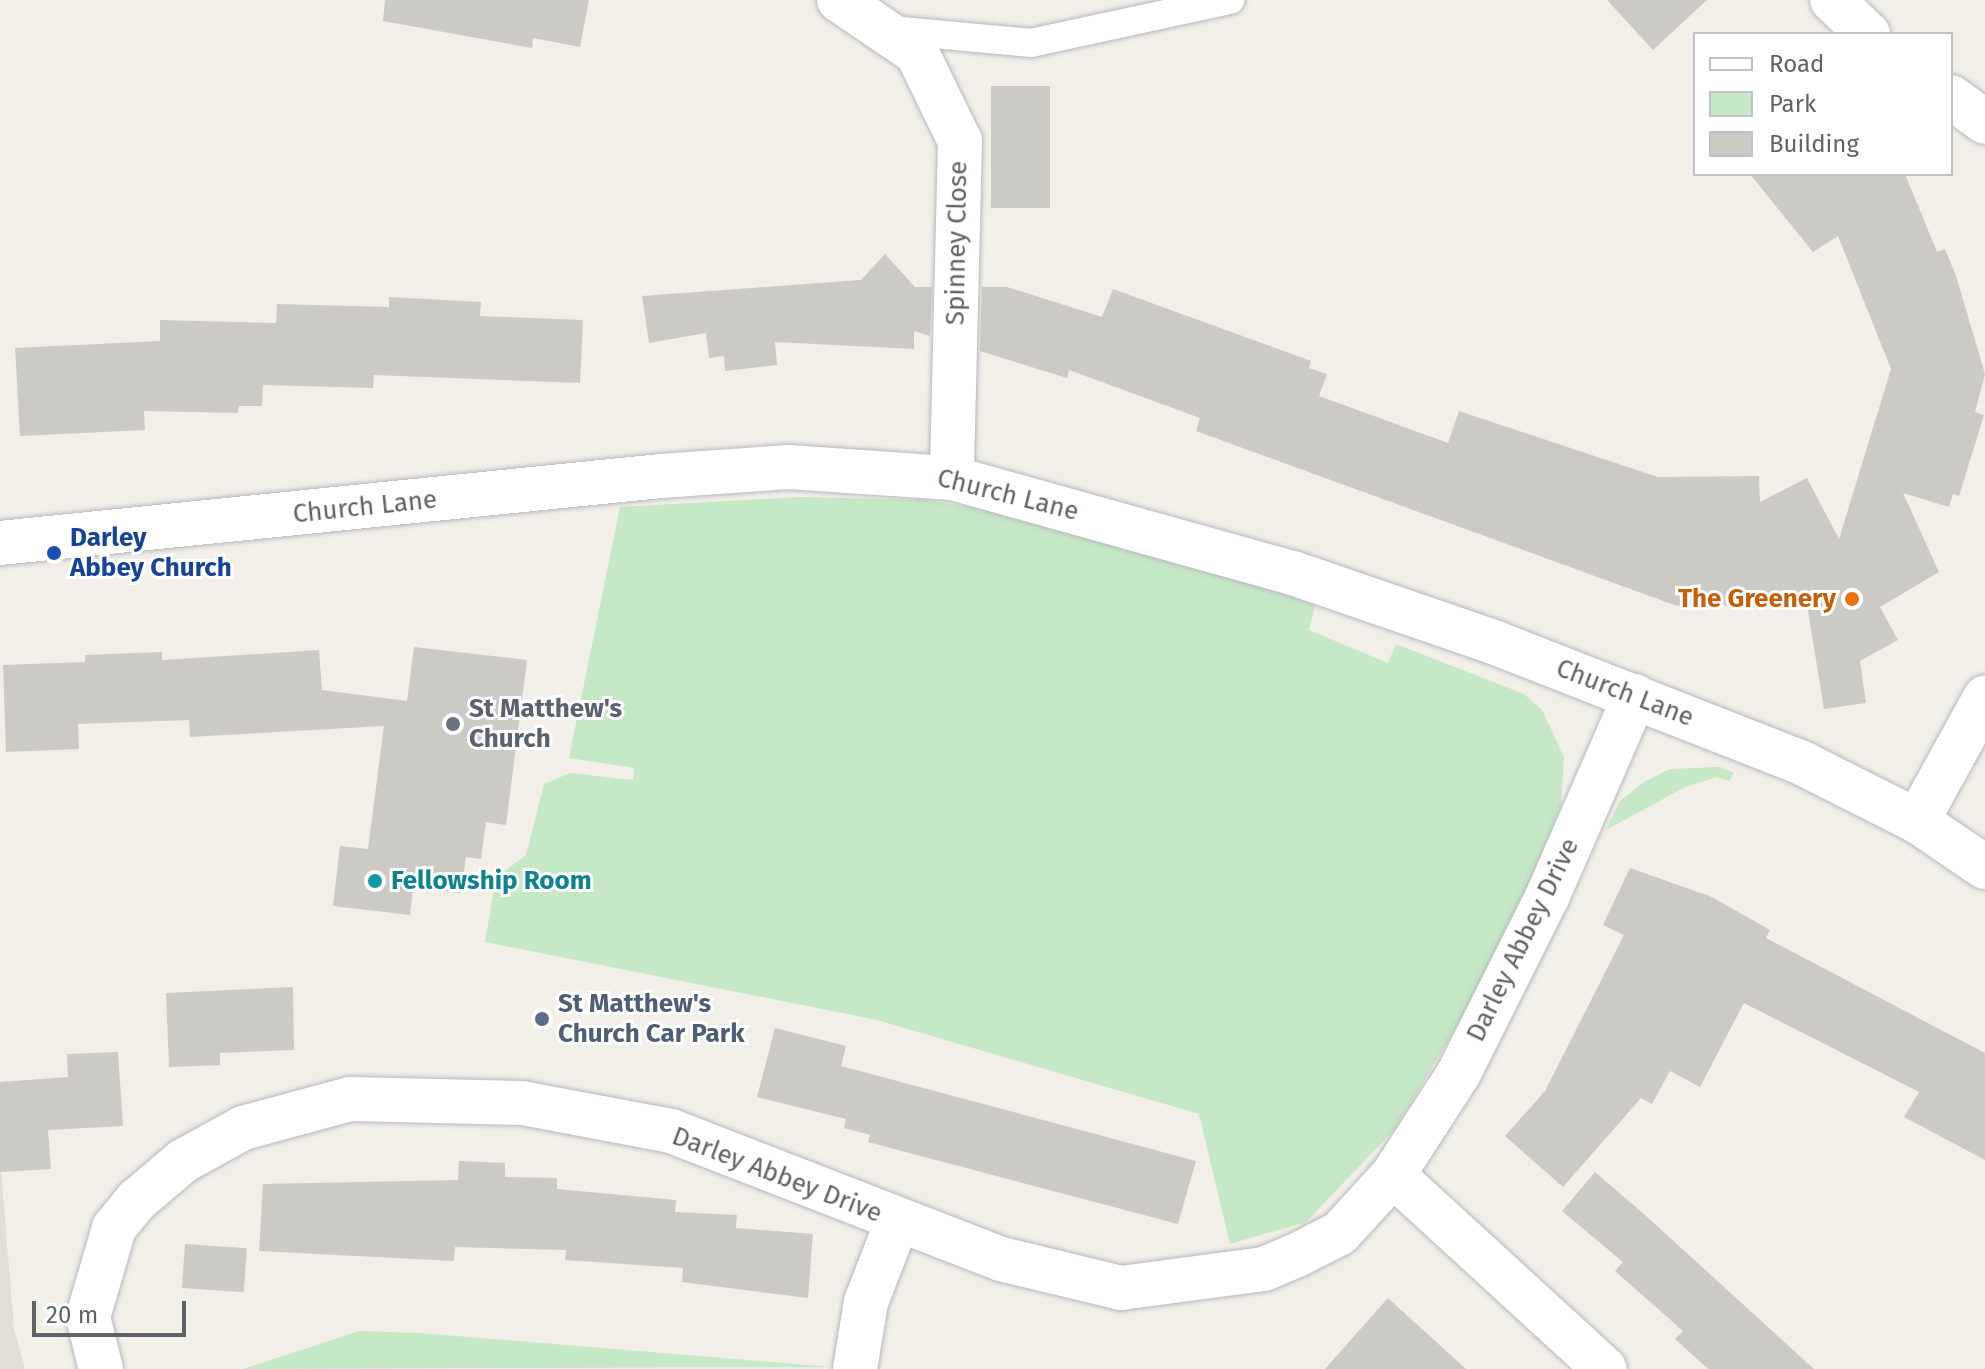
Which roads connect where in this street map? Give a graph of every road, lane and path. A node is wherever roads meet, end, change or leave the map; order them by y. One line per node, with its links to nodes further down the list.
1 (839, 0): 4 (street, Spinney Close)
2 (1230, 0): 4 (lane, Spinney Close)
3 (1832, 0): 5 (street)
4 (891, 30): 8 (street, Spinney Close)
5 (1866, 32)
6 (1953, 98): 7 (street)
7 (1985, 122)
8 (952, 478): 9 (street, Church Lane); 10 (street, Church Lane)
9 (0, 543)
10 (1635, 696): 12 (street, Church Lane); 14 (street, Darley Abbey Drive)
11 (1985, 698): 12 (street)
12 (1917, 821): 13 (street, Church Lane)
13 (1985, 867)
14 (1393, 1175): 15 (street, Darley Abbey Drive); 18 (street)
15 (897, 1222): 16 (street, Darley Abbey Drive); 17 (street)
16 (101, 1369)
17 (855, 1369)
18 (1605, 1369)

